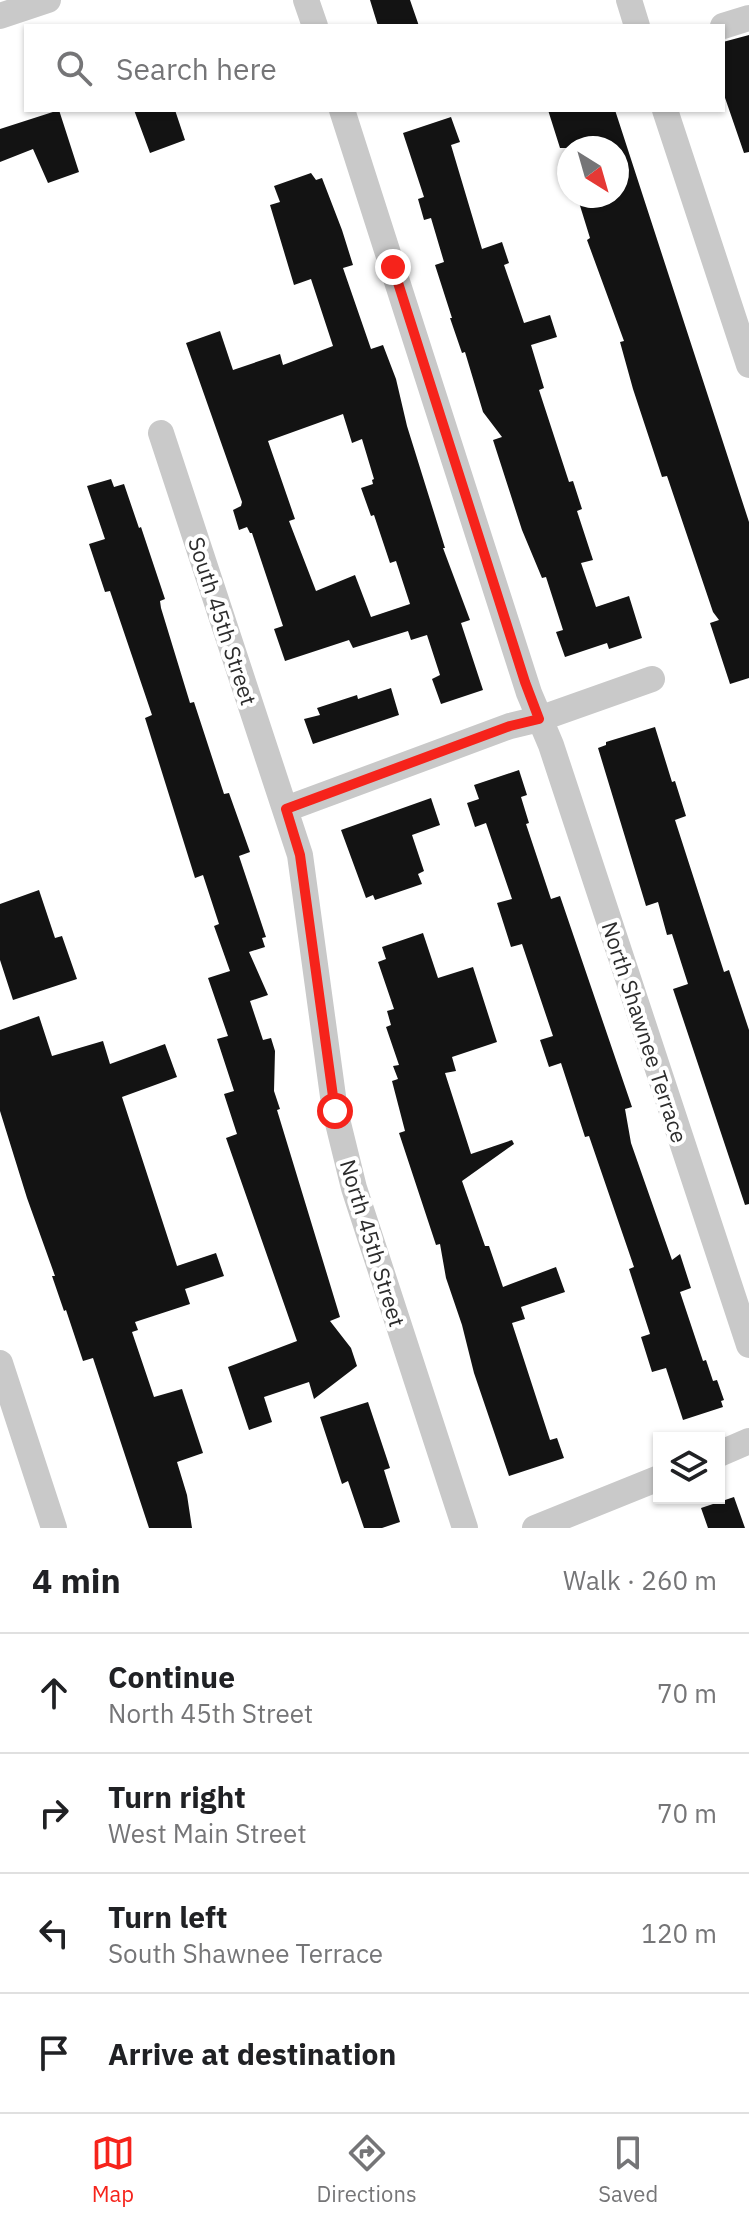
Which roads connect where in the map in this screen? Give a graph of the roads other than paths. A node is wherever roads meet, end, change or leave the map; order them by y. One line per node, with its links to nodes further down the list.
1 (48, 0): 4 (street)
2 (306, 0): 6 (street)
3 (629, 0): 7 (street)
4 (0, 16)
5 (749, 18): 8 (street)
6 (314, 24)
7 (636, 24)
8 (725, 25)
9 (343, 112): 14 (street, North Shawnee Terrace)
10 (666, 112): 11 (street)
11 (749, 365)
12 (161, 433): 15 (street, South 45th Street)
13 (652, 679): 14 (street)
14 (539, 719): 15 (street); 16 (street, North Shawnee Terrace)
15 (286, 809): 22 (street, North 45th Street)
16 (749, 1345)
17 (0, 1363): 21 (street)
18 (749, 1441): 19 (street)
19 (725, 1451)
20 (653, 1480): 23 (street)
21 (54, 1528)
22 (465, 1528)
23 (535, 1528)

